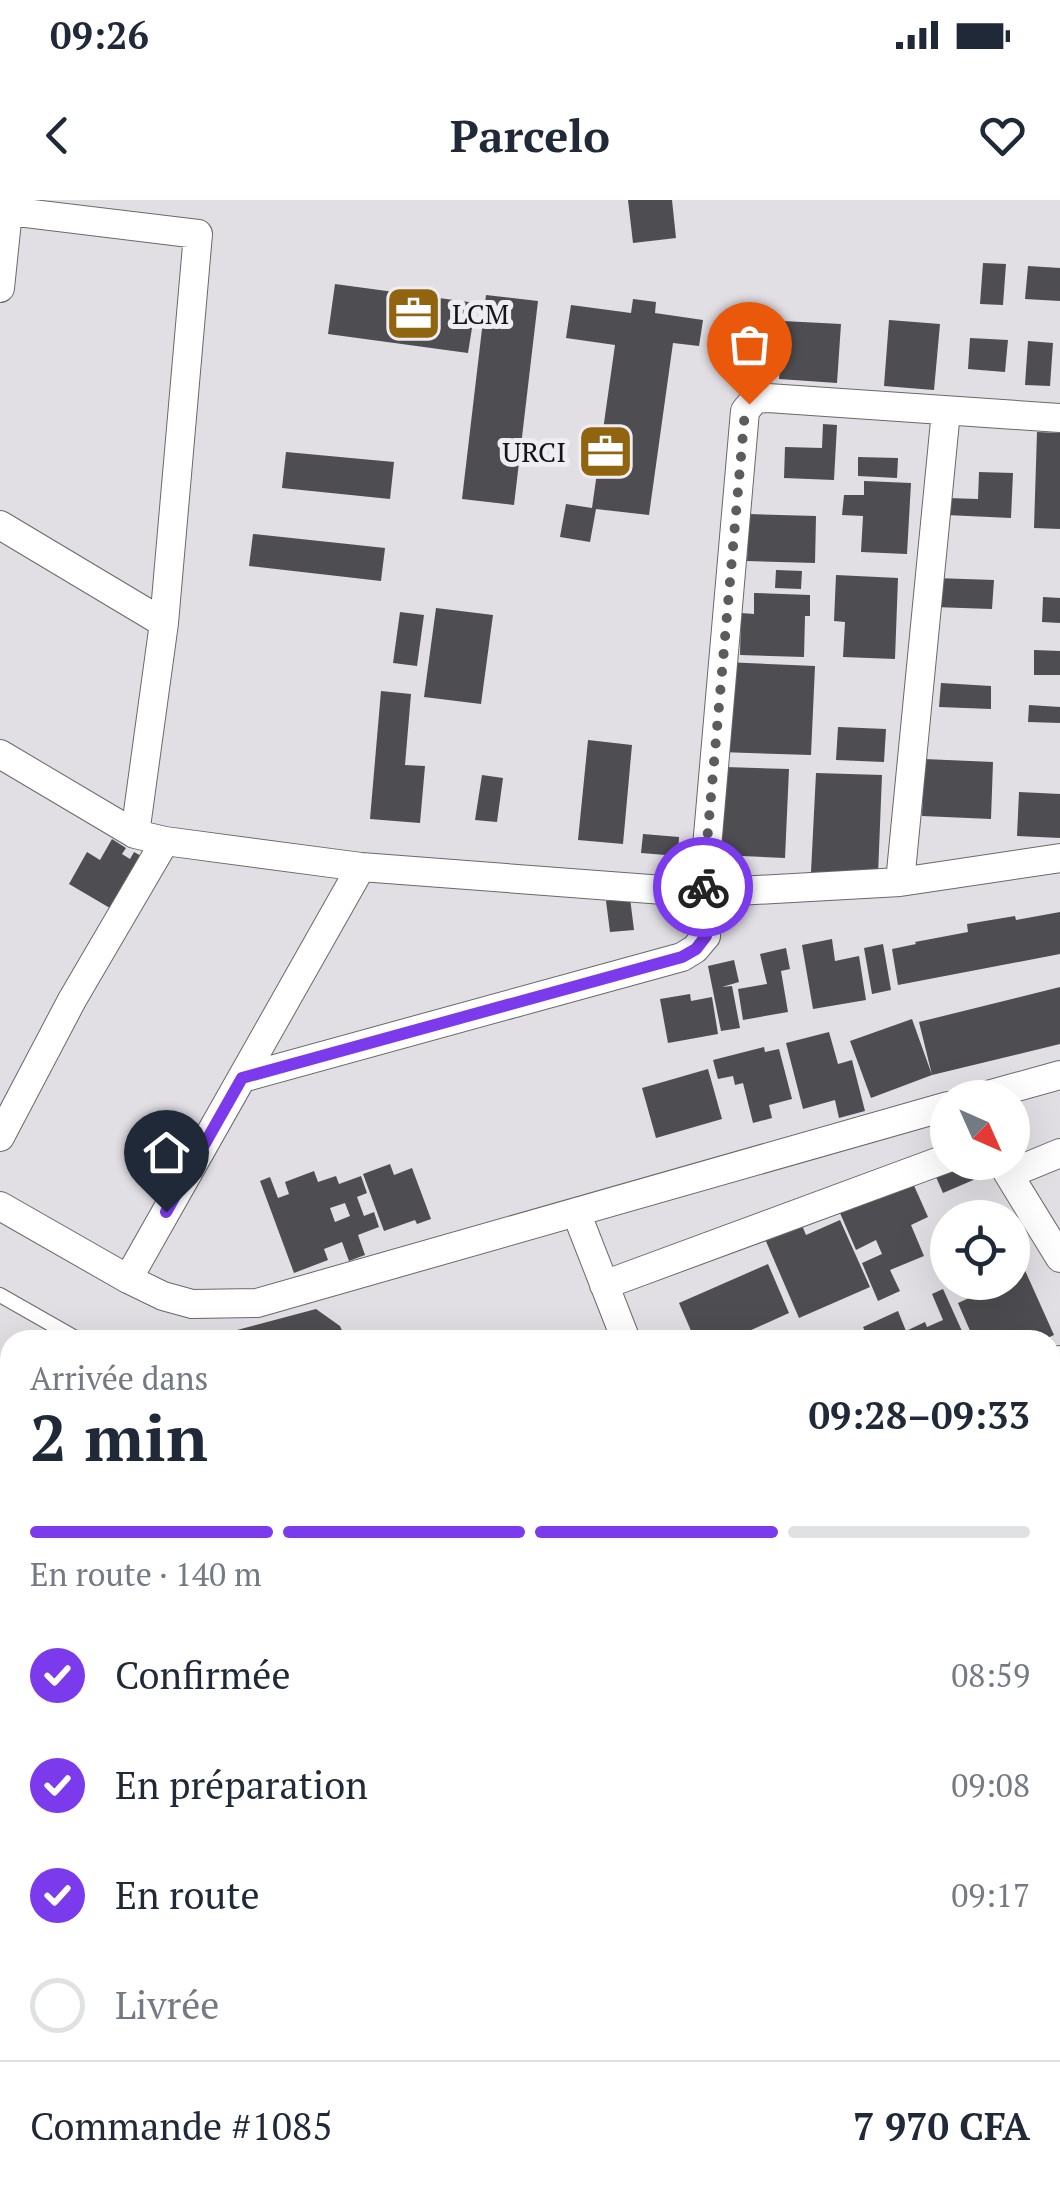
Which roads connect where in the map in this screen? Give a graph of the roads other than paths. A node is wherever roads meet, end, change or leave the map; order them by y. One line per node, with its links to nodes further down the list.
1 (4, 211): 2 (street); 6 (street)
2 (0, 288)
3 (946, 411): 4 (street); 12 (street); 13 (street)
4 (1060, 418)
5 (0, 525): 6 (street)
6 (164, 623): 8 (street)
7 (0, 754): 8 (street)
8 (135, 834): 9 (street)
9 (165, 842): 11 (street); 18 (street)
10 (1060, 858): 12 (street)
11 (361, 867): 13 (street); 15 (street)
12 (900, 882): 13 (street)
13 (703, 892): 15 (street)
14 (1060, 1074): 16 (street)
15 (242, 1078): 26 (street)
16 (1030, 1083)
17 (930, 1111): 24 (street)
18 (0, 1137)
19 (1060, 1153): 20 (street)
20 (1030, 1161)
21 (930, 1165): 27 (street)
22 (1012, 1180): 25 (street)
23 (0, 1206): 26 (street)
24 (576, 1212): 26 (street); 27 (street)
25 (1060, 1258)
26 (128, 1279)
27 (604, 1285): 30 (street)
28 (0, 1295): 29 (lane)
29 (62, 1330)
30 (622, 1330)

